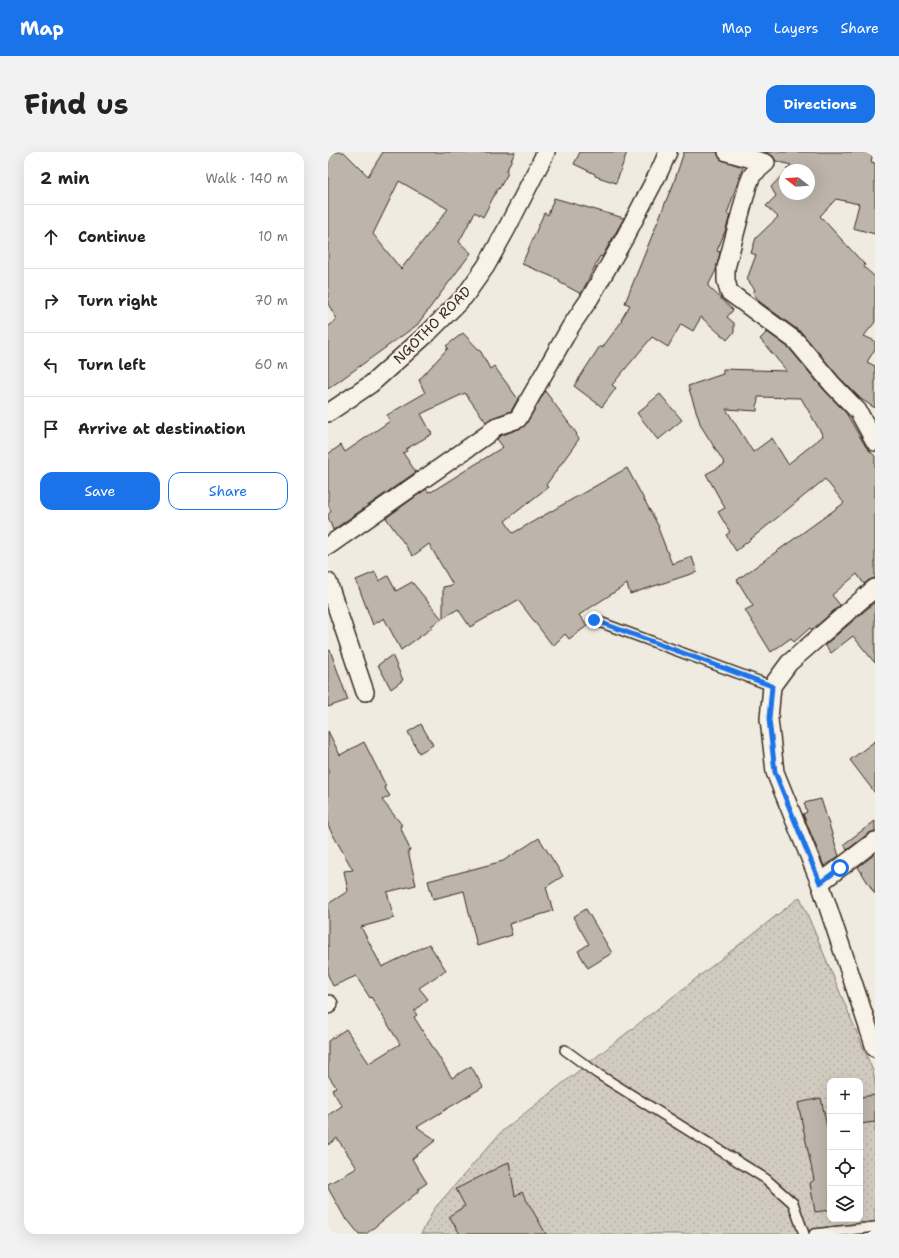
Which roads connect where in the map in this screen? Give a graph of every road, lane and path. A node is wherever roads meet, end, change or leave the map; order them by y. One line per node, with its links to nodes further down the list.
1 (546, 152): 4 (street, NGOTHO ROAD)
2 (668, 152): 6 (street)
3 (727, 152): 5 (street)
4 (328, 413)
5 (875, 442)
6 (328, 546)
7 (328, 582): 11 (street)
8 (875, 588): 10 (street)
9 (594, 620): 10 (lane)
10 (772, 686): 13 (street)
11 (365, 692)
12 (875, 841): 13 (street)
13 (820, 883): 14 (street)
14 (874, 1040)
15 (565, 1050): 17 (lane)
16 (875, 1227): 18 (lane)
17 (804, 1234)
18 (814, 1234)

